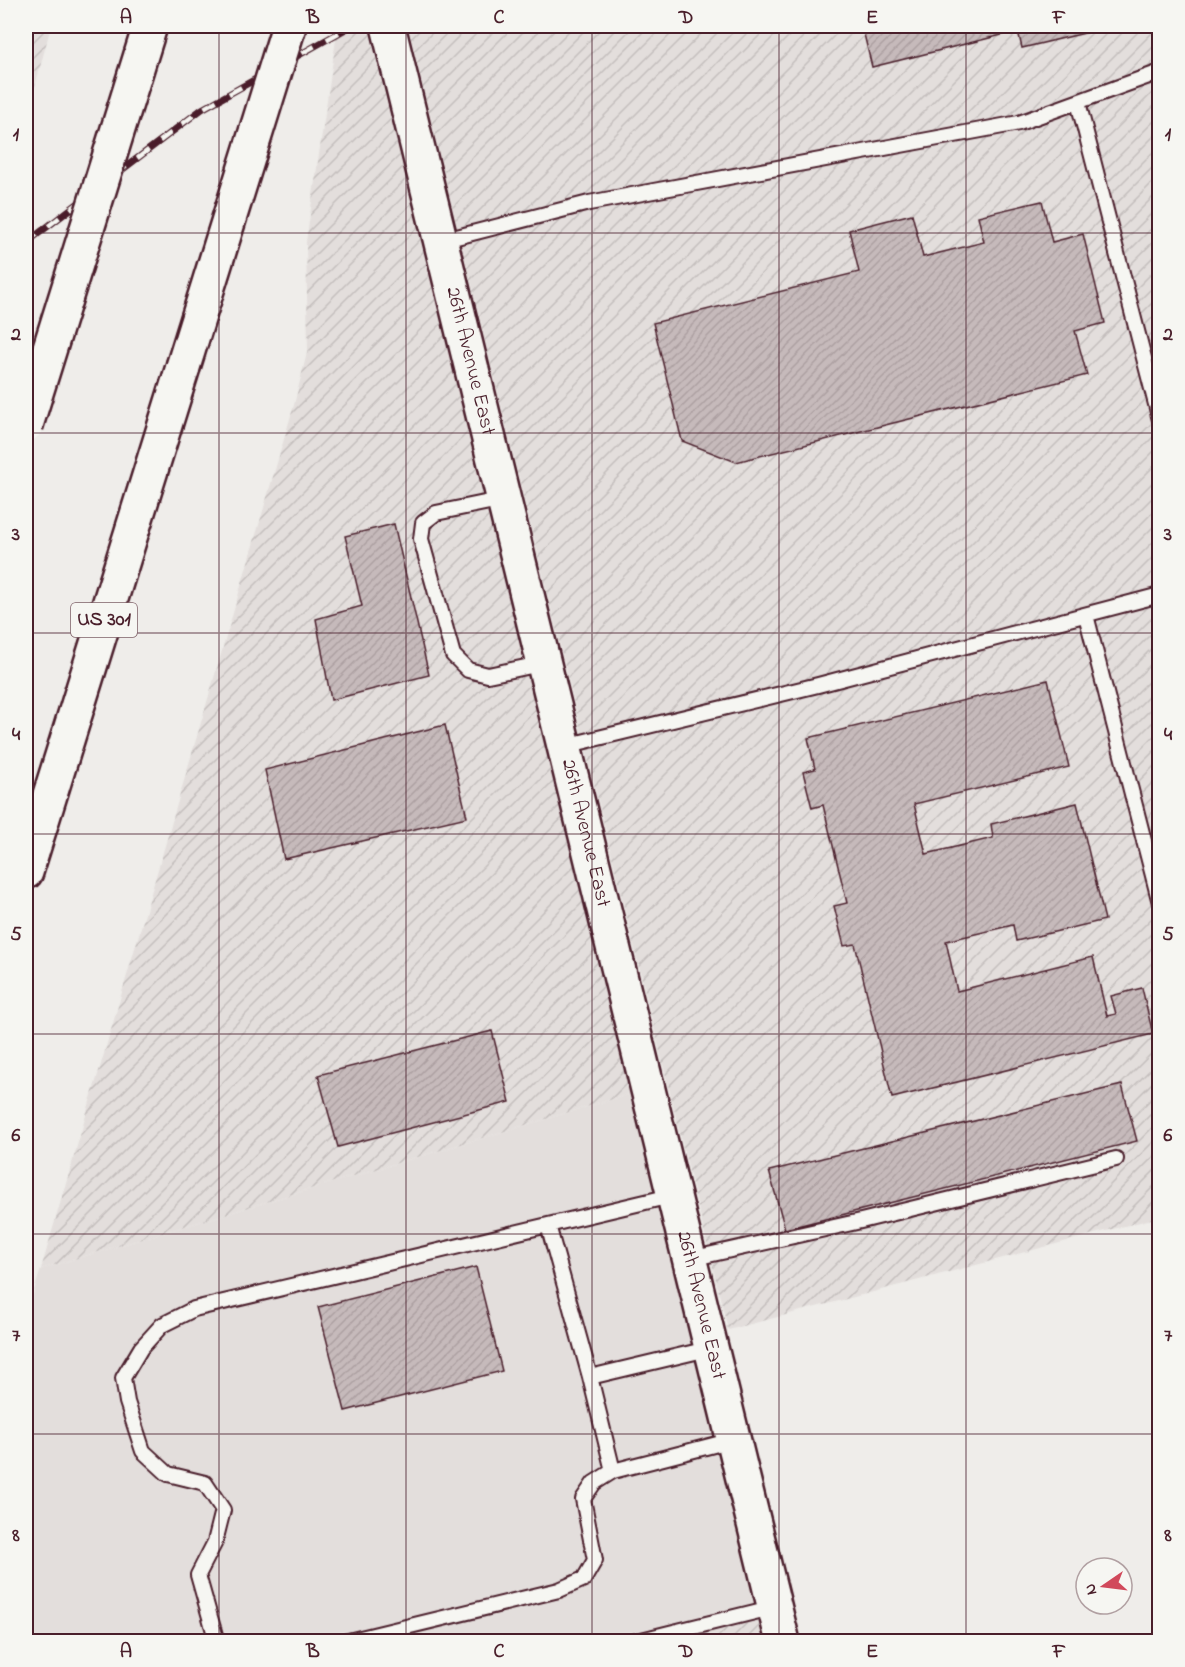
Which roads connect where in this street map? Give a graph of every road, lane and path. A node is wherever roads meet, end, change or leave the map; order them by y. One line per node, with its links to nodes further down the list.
1 (150, 26): 8 (street, bridge)
2 (289, 26): 14 (street, US 301, bridge)
3 (388, 26): 6 (street, 26th Avenue East)
4 (1160, 72): 5 (lane)
5 (1078, 102): 6 (lane); 7 (lane)
6 (441, 241): 9 (street, 26th Avenue East)
7 (1160, 420)
8 (26, 425)
9 (505, 498): 12 (street, 26th Avenue East); 12 (lane)
10 (1160, 595): 11 (lane)
11 (1086, 615): 13 (lane); 15 (lane)
12 (544, 663): 13 (street, 26th Avenue East)
13 (565, 746): 17 (street, 26th Avenue East)
14 (26, 872)
15 (1160, 903)
16 (1116, 1159): 19 (lane)
17 (675, 1196): 18 (lane); 19 (street, 26th Avenue East)
18 (548, 1225): 21 (lane); 25 (lane)
19 (690, 1259): 20 (street, 26th Avenue East)
20 (712, 1348): 21 (lane); 22 (street, 26th Avenue East)
21 (590, 1377): 23 (lane)
22 (734, 1440): 23 (lane); 24 (street, 26th Avenue East)
23 (613, 1471): 26 (lane)
24 (775, 1607): 27 (lane); 28 (street, 26th Avenue East)
25 (217, 1641)
26 (344, 1641)
27 (633, 1641)
28 (783, 1641)

